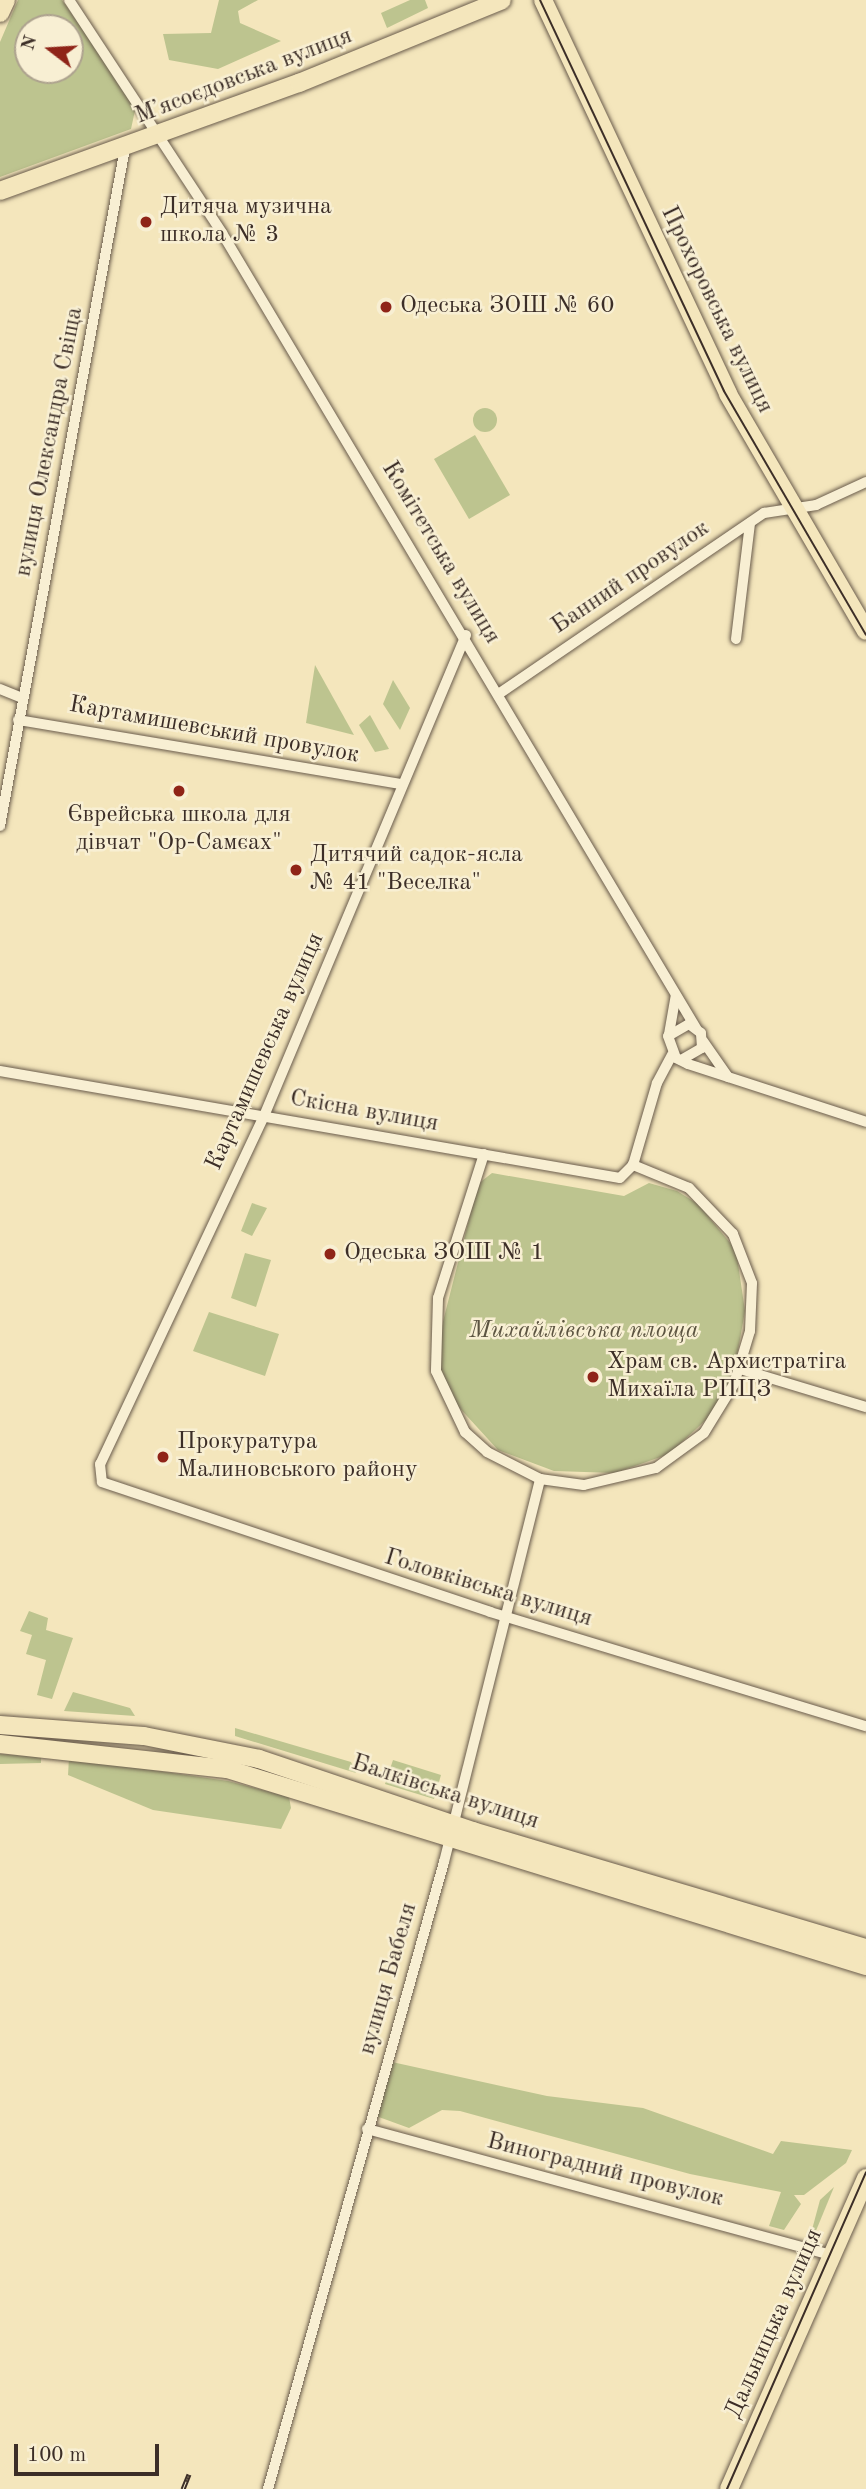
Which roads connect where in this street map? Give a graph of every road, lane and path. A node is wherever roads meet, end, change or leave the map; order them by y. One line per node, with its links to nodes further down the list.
1 (6, 0): 5 (main road)
2 (69, 0): 6 (street, Комітетська вулиця)
3 (502, 0): 6 (main road, Мʼясоєдовська вулиця)
4 (543, 0): 10 (main road, Прохоровська вулиця)
5 (0, 13)
6 (161, 135): 7 (main road, Мʼясоєдовська вулиця); 13 (street, Комітетська вулиця)
7 (125, 148): 8 (main road, Мʼясоєдовська вулиця); 17 (street, вулиця Олександра Свіща)
8 (0, 191)
9 (866, 482): 10 (street, Банний провулок)
10 (791, 509): 11 (street, Банний провулок); 12 (main road, Прохоровська вулиця)
11 (750, 523): 14 (street); 16 (street, Банний провулок)
12 (866, 631)
13 (466, 635): 16 (street, Комітетська вулиця); 19 (street, Картамишевська вулиця)
14 (736, 639)
15 (0, 689): 17 (street)
16 (500, 694): 21 (street, Комітетська вулиця)
17 (22, 698): 18 (street, вулиця Олександра Свіща)
18 (18, 720): 19 (street, Картамишевський провулок); 20 (street, вулиця Олександра Свіща)
19 (402, 784): 28 (street, Картамишевська вулиця)
20 (0, 826)
21 (676, 996): 22 (street, Комітетська вулиця); 23 (street)
22 (696, 1028): 23 (street); 24 (street)
23 (669, 1035): 25 (street)
24 (703, 1041): 25 (street); 27 (street)
25 (677, 1058): 27 (street); 31 (street)
26 (0, 1070): 28 (street, Cкісна вулиця)
27 (728, 1077): 29 (street)
28 (264, 1116): 30 (street, Cкісна вулиця); 35 (street, Картамишевська вулиця)
29 (866, 1122)
30 (484, 1154): 31 (street, Cкісна вулиця); 34 (street)
31 (633, 1165): 32 (street)
32 (740, 1369): 33 (street); 34 (street)
33 (866, 1406)
34 (540, 1479): 36 (street, вулиця Бабеля)
35 (102, 1482): 36 (street, Головківська вулиця)
36 (503, 1616): 38 (street, Головківська вулиця); 40 (street, вулиця Бабеля)
37 (0, 1725): 40 (main road, Балківська вулиця)
38 (866, 1726)
39 (0, 1744): 40 (main road, Балківська вулиця)
40 (452, 1834): 41 (main road, Балківська вулиця); 42 (main road, Балківська вулиця); 43 (street, вулиця Бабеля)
41 (866, 1948)
42 (866, 1966)
43 (367, 2129): 45 (street, Виноградний провулок); 46 (street, вулиця Бабеля)
44 (866, 2178): 45 (main road, Дальницька вулиця)
45 (832, 2255): 47 (main road, Дальницька вулиця)
46 (268, 2489)
47 (729, 2489)

